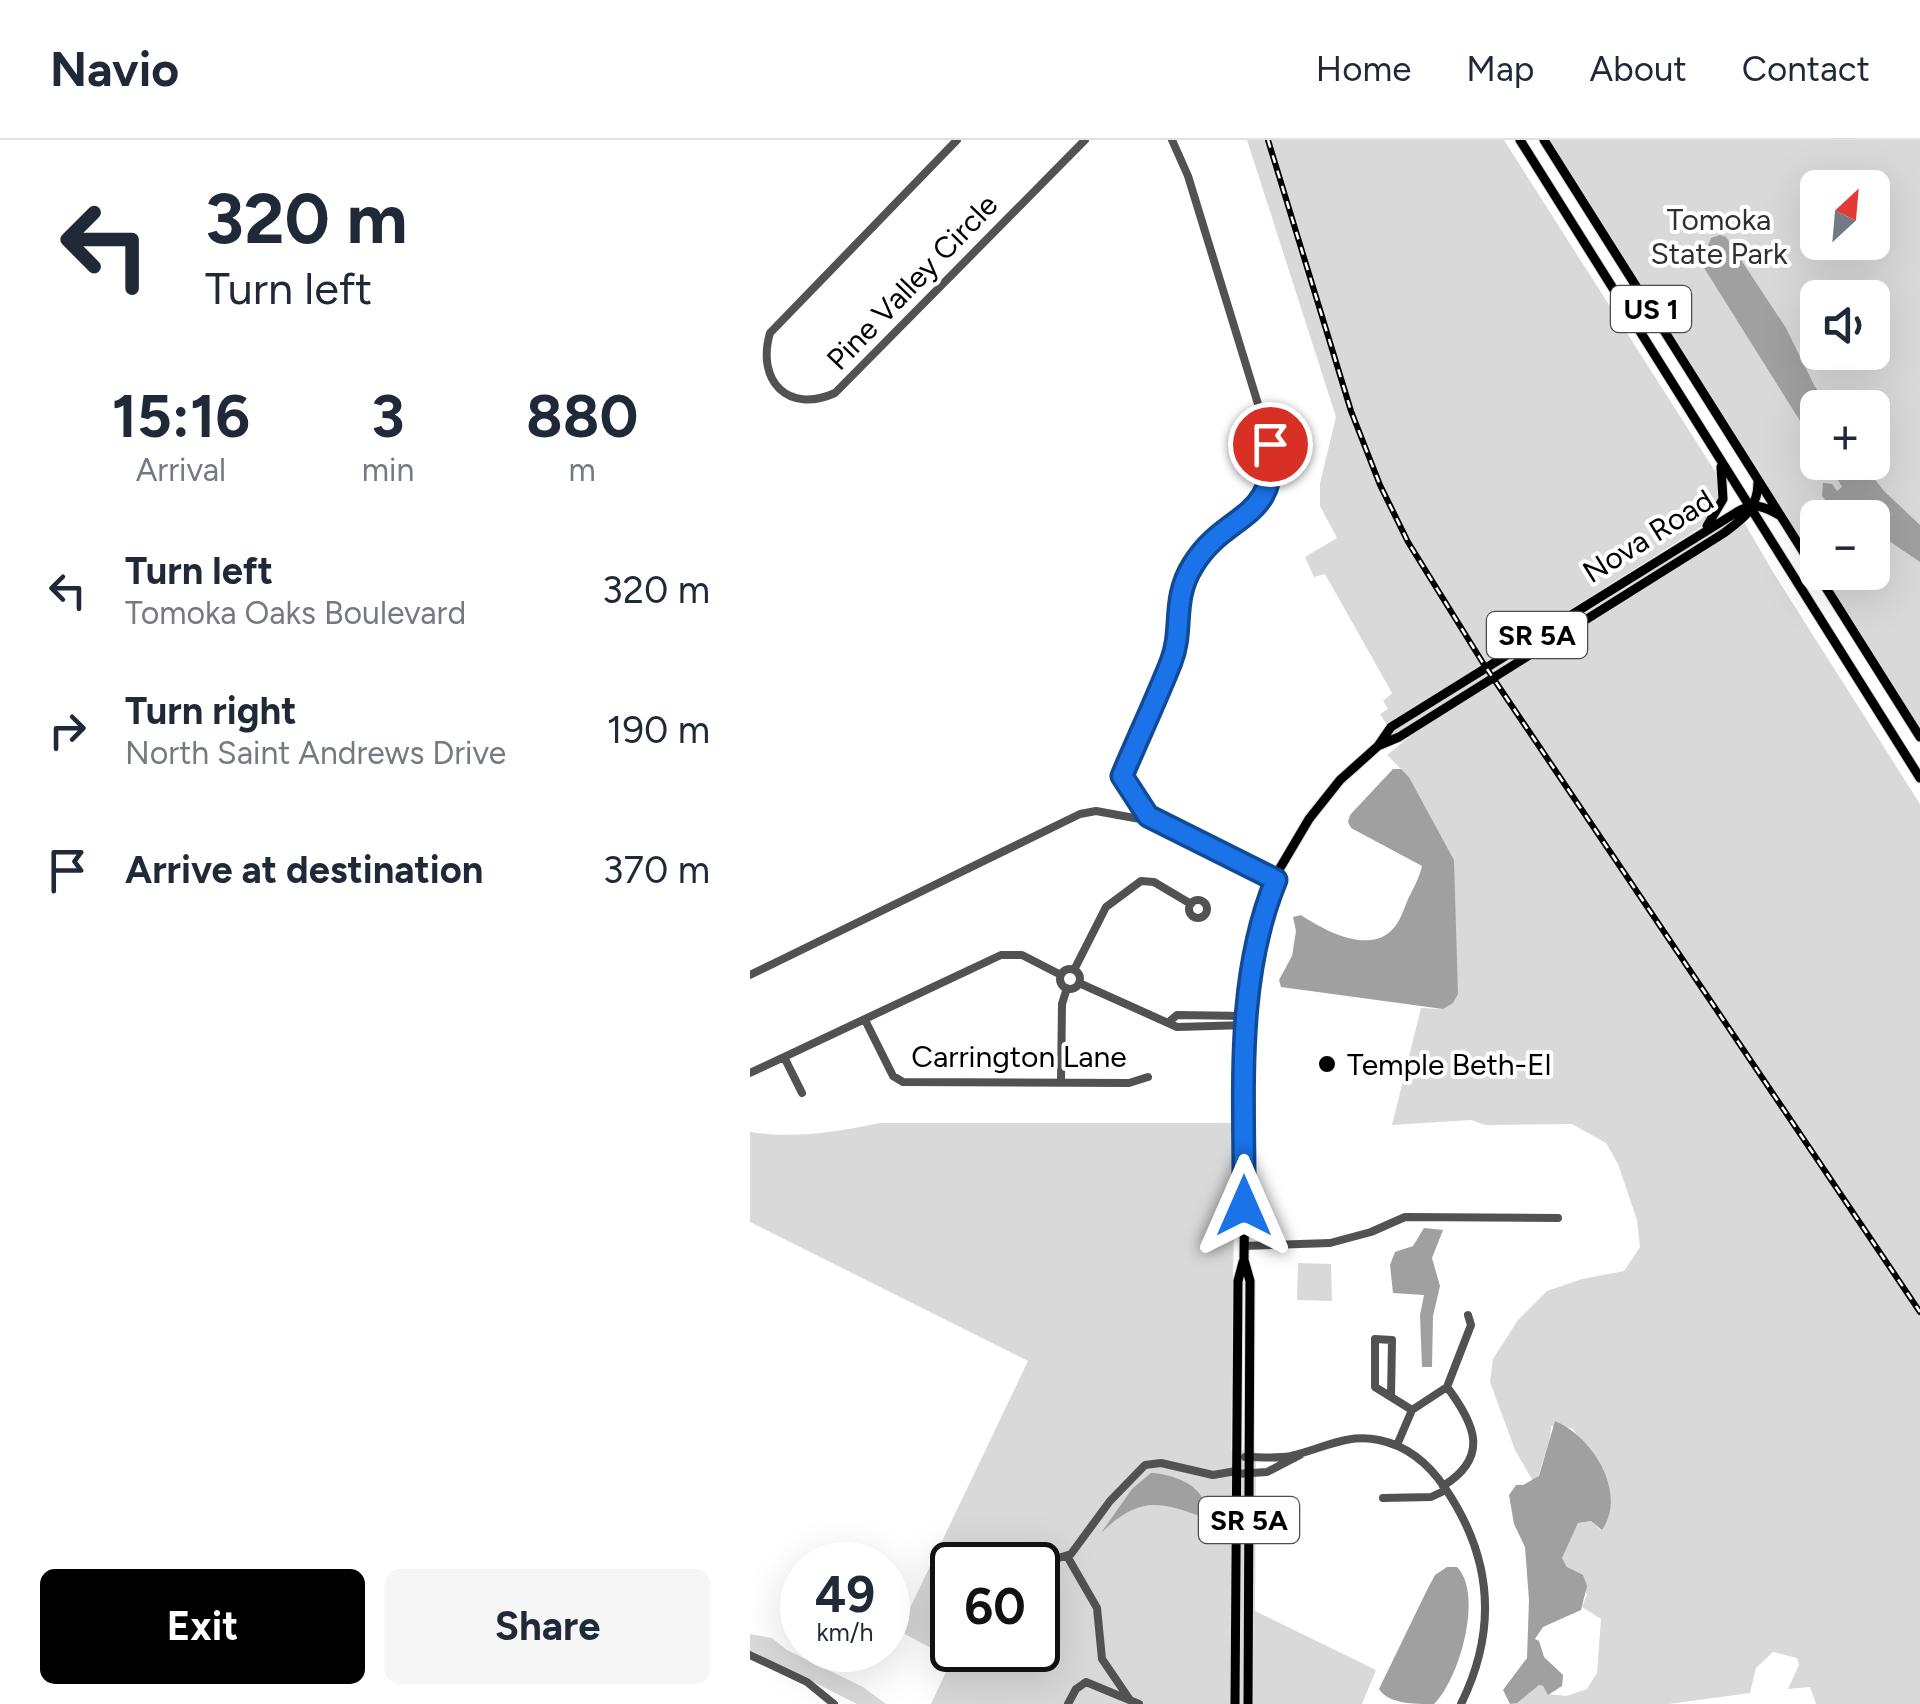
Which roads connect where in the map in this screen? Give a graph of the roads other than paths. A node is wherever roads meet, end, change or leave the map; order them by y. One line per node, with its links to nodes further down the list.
1 (956, 140): 2 (street, Pine Valley Circle)
2 (1085, 140)
3 (1172, 140): 14 (street)
4 (1520, 140): 6 (main road, US 1)
5 (1544, 140): 7 (main road, US 1)
6 (1720, 459): 8 (main road, US 1); 10 (main road)
7 (1757, 478): 8 (main road); 9 (main road, US 1)
8 (1752, 507): 9 (main road); 10 (main road, Nova Road / SR 5A); 12 (main road, Nova Road / SR 5A); 13 (main road, US 1)
9 (1781, 516): 11 (main road, US 1)
10 (1703, 530): 12 (main road, Nova Road / SR 5A)
11 (1920, 737)
12 (1378, 746): 15 (main road, Nova Road / SR 5A)
13 (1920, 778)
14 (1160, 822): 15 (street); 18 (street)
15 (1276, 880): 24 (main road, Nova Road / SR 5A)
16 (1191, 904): 17 (street)
17 (1074, 970): 19 (street); 20 (street)
18 (750, 975)
19 (1061, 975): 21 (street); 23 (street)
20 (1079, 983): 21 (street); 25 (street)
21 (1067, 988): 30 (street)
22 (1206, 1016): 24 (street); 25 (street); 26 (street)
23 (865, 1020): 27 (street); 30 (street, Carrington Lane)
24 (1246, 1020): 26 (street); 33 (main road, Nova Road / SR 5A)
25 (1170, 1022): 26 (street)
26 (1206, 1027)
27 (784, 1057): 28 (street); 31 (street)
28 (750, 1072)
29 (1148, 1077): 30 (street, Carrington Lane)
30 (1061, 1080)
31 (802, 1093)
32 (1558, 1218): 33 (street)
33 (1244, 1246): 34 (main road, Nova Road / SR 5A)
34 (1244, 1260): 41 (main road, SR 5A); 42 (main road, SR 5A)
35 (1468, 1315): 36 (street)
36 (1447, 1387): 38 (street); 45 (street)
37 (1391, 1396): 37 (street); 38 (street)
38 (1412, 1410): 39 (street)
39 (1396, 1445): 40 (street); 45 (street)
40 (1303, 1452): 41 (street); 44 (street)
41 (1250, 1457): 42 (street); 44 (main road, SR 5A)
42 (1237, 1458): 43 (main road, SR 5A)
43 (1236, 1473): 44 (street); 47 (street); 49 (main road, SR 5A)
44 (1250, 1474): 50 (main road, SR 5A)
45 (1445, 1488): 46 (street); 57 (street)
46 (1383, 1498)
47 (1067, 1556): 48 (street); 52 (street)
48 (1060, 1558)
49 (1236, 1592): 50 (main road); 55 (main road, SR 5A)
50 (1250, 1609): 56 (main road, SR 5A)
51 (750, 1655): 53 (street)
52 (1135, 1702): 54 (street)
53 (834, 1704)
54 (1068, 1704)
55 (1235, 1704)
56 (1248, 1704)
57 (1461, 1704)

